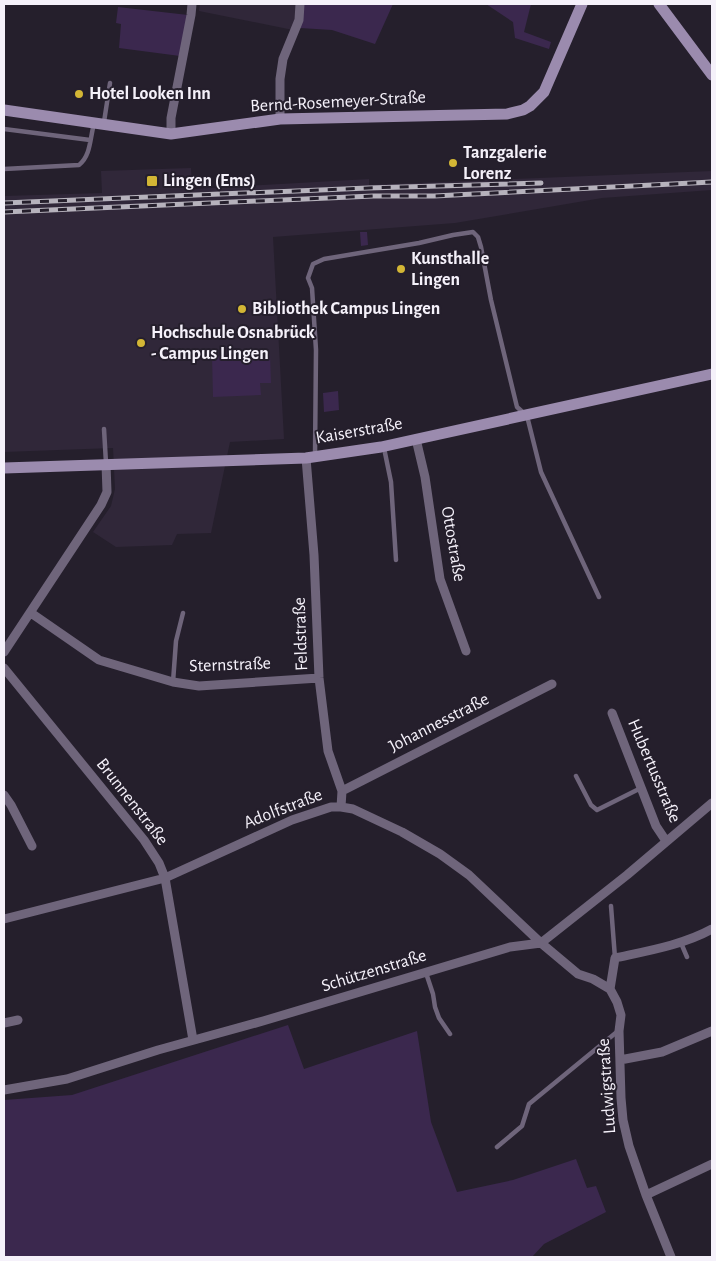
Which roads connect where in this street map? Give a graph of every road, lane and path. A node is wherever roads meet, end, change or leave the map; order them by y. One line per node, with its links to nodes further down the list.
1 (192, 4): 11 (street)
2 (300, 4): 8 (street)
3 (582, 4): 8 (street, Bernd-Rosemeyer-Straße)
4 (659, 4): 5 (street)
5 (712, 75)
6 (110, 83): 9 (lane)
7 (4, 110): 9 (street, Bernd-Rosemeyer-Straße)
8 (280, 119): 11 (street, Bernd-Rosemeyer-Straße)
9 (99, 123): 11 (street, Bernd-Rosemeyer-Straße); 12 (lane)
10 (4, 129): 12 (lane)
11 (171, 134)
12 (90, 140): 13 (lane)
13 (4, 169)
14 (712, 374): 15 (street, Kaiserstraße)
15 (527, 416): 17 (street, Kaiserstraße); 19 (lane); 23 (lane)
16 (104, 429): 20 (lane)
17 (416, 439): 18 (street, Kaiserstraße); 26 (street, Ottostraße)
18 (384, 446): 19 (street, Kaiserstraße); 22 (lane)
19 (310, 457): 20 (street, Kaiserstraße); 29 (street, Feldstraße)
20 (106, 464): 21 (street, Kaiserstraße); 24 (street)
21 (4, 468)
22 (396, 560)
23 (599, 597)
24 (31, 613): 27 (street); 30 (street, Sternstraße)
25 (183, 613): 30 (lane, Sternstraße)
26 (466, 651)
27 (4, 652)
28 (4, 668): 41 (street, Brunnenstraße)
29 (319, 678): 30 (street, Sternstraße); 35 (street, Feldstraße)
30 (173, 682)
31 (552, 684): 35 (street, Johannesstraße)
32 (612, 713): 34 (street, Hubertusstraße)
33 (576, 776): 34 (lane)
34 (641, 788): 39 (street, Hubertusstraße)
35 (342, 791): 38 (street, Feldstraße)
36 (4, 795): 40 (street)
37 (712, 803): 39 (street)
38 (341, 806): 41 (street, Adolfstraße); 46 (street, Adolfstraße)
39 (666, 841): 46 (street)
40 (32, 846)
41 (165, 878): 43 (street, Adolfstraße); 56 (street, Brunnenstraße)
42 (611, 906): 48 (lane)
43 (4, 919)
44 (711, 932): 45 (street)
45 (681, 942): 47 (lane); 48 (street)
46 (542, 943): 49 (street, Schützenstraße); 50 (street)
47 (687, 957)
48 (615, 958): 50 (street)
49 (426, 973): 55 (lane); 56 (street, Schützenstraße)
50 (610, 989): 53 (street, Ludwigstraße)
51 (18, 1020): 52 (street)
52 (4, 1023)
53 (619, 1030): 57 (street, Ludwigstraße); 59 (lane)
54 (712, 1031): 57 (street)
55 (450, 1034)
56 (194, 1040): 58 (street, Schützenstraße)
57 (620, 1060): 61 (street, Ludwigstraße)
58 (4, 1090)
59 (497, 1147)
60 (712, 1164): 61 (street)
61 (646, 1195): 62 (street, Ludwigstraße)
62 (671, 1257)

